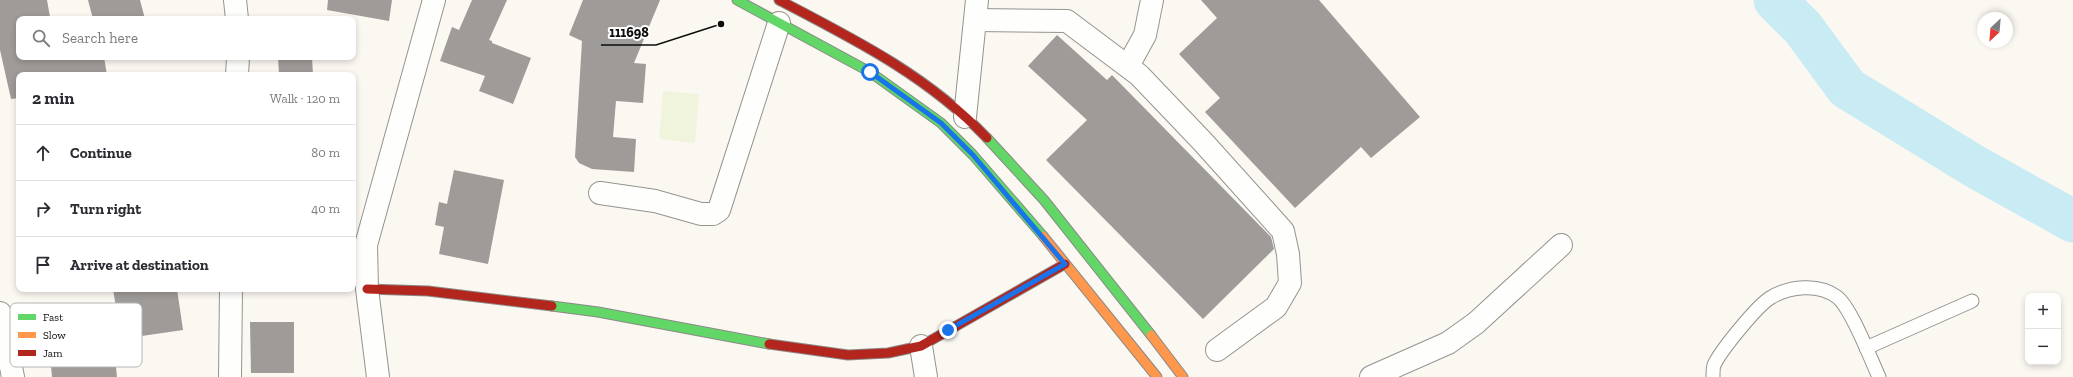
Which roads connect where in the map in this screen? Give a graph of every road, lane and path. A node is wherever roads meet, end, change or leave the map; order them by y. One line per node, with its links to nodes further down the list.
1 (235, 0): 7 (street)
2 (434, 0): 14 (street)
3 (738, 0): 8 (main road)
4 (779, 0): 12 (main road)
5 (1152, 0): 10 (street)
6 (976, 10): 10 (street); 12 (street)
7 (237, 16)
8 (779, 23): 13 (street); 16 (main road)
9 (238, 60): 11 (street)
10 (1128, 66): 23 (street)
11 (238, 72)
12 (965, 117): 31 (main road)
13 (600, 193)
14 (359, 244): 17 (street)
15 (1561, 245): 32 (street)
16 (1065, 264): 21 (main road); 30 (main road)
17 (367, 289): 21 (main road); 28 (street)
18 (231, 292): 27 (street)
19 (1972, 301): 22 (lane)
20 (0, 313): 24 (street)
21 (921, 346): 29 (street)
22 (1866, 348): 33 (lane); 34 (lane)
23 (1217, 350)
24 (10, 362)
25 (11, 367): 26 (street)
26 (13, 377)
27 (230, 377)
28 (378, 377)
29 (926, 377)
30 (1157, 377)
31 (1183, 377)
32 (1372, 377)
33 (1713, 377)
34 (1879, 377)

